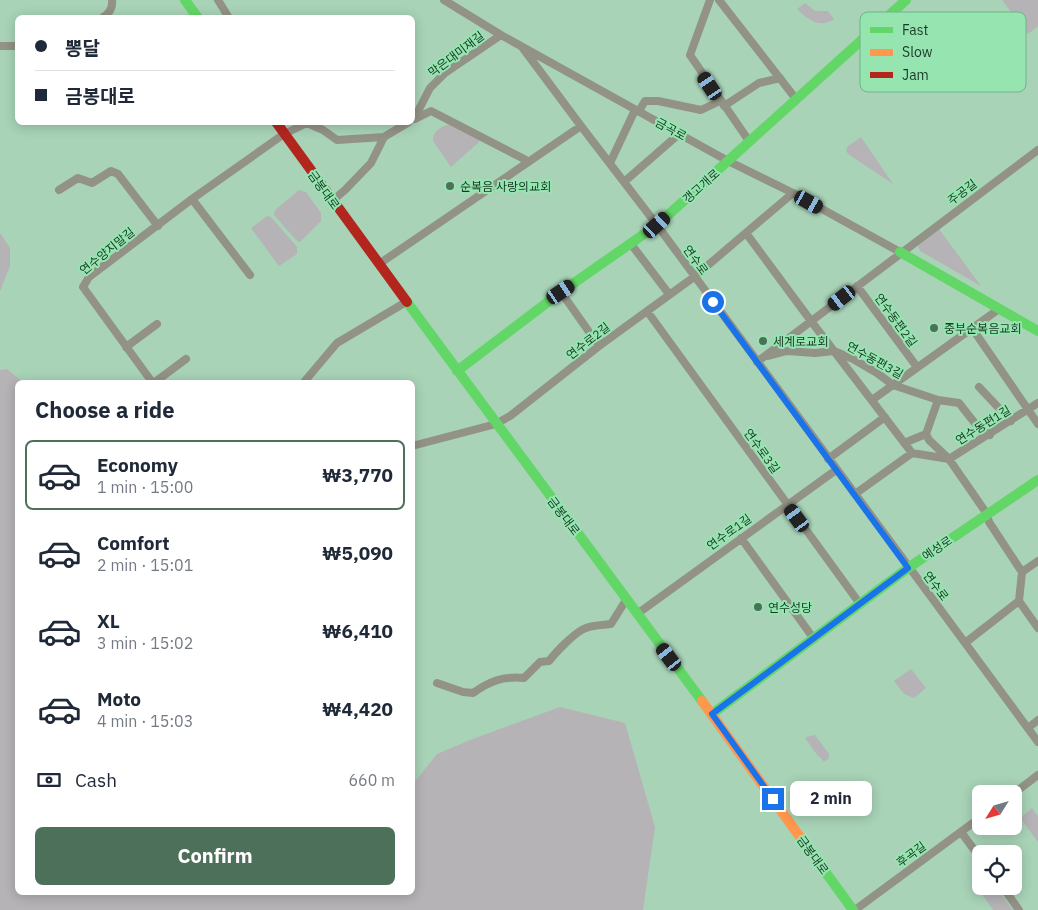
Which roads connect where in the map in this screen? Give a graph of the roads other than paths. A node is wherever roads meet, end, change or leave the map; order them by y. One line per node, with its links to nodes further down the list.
1 (112, 0): 9 (street)
2 (185, 0): 10 (street)
3 (218, 0): 11 (street)
4 (444, 0): 12 (street, 금곡로)
5 (710, 0): 19 (street)
6 (718, 0): 17 (street)
7 (906, 0): 8 (street, 갱고개로)
8 (893, 12)
9 (106, 15)
10 (196, 15)
11 (227, 15)
12 (501, 34): 14 (street, 금곡로); 21 (street, 막은대미재길)
13 (860, 41): 18 (street, 갱고개로)
14 (520, 45): 20 (street, 금곡로); 27 (street, 연수로)
15 (0, 46): 16 (street)
16 (15, 46)
17 (780, 78): 18 (street); 19 (street)
18 (796, 98): 31 (street, 갱고개로)
19 (722, 104): 20 (street); 31 (street)
20 (637, 110): 29 (street, 금곡로); 35 (street)
21 (415, 116)
22 (415, 119): 33 (street)
23 (278, 125): 28 (street, 금봉대로)
24 (303, 125): 28 (street, 연수양지말길)
25 (312, 125): 30 (street)
26 (405, 125): 30 (street)
27 (581, 126): 33 (street); 35 (street, 연수로)
28 (284, 134): 39 (street, 연수양지말길); 40 (street, 금봉대로)
29 (679, 134): 34 (street, 금곡로); 36 (street)
30 (384, 137): 40 (street)
31 (749, 141): 34 (street, 갱고개로)
32 (1038, 150): 45 (street, 주공길)
33 (528, 161): 46 (street)
34 (728, 161): 38 (street, 금곡로); 41 (street, 갱고개로)
35 (610, 163): 36 (street, 연수로)
36 (624, 182): 41 (street, 연수로)
37 (59, 190): 42 (street)
38 (793, 193): 43 (street, 연수로2길); 45 (street, 금곡로)
39 (192, 199): 42 (street, 연수양지말길); 47 (street)
40 (332, 201): 46 (street, 금봉대로)
41 (657, 225): 44 (street, 갱고개로); 48 (street, 연수로)
42 (158, 226): 60 (street, 연수양지말길)
43 (746, 233): 48 (street, 연수로2길); 55 (street)
44 (631, 244): 50 (street, 갱고개로); 51 (street)
45 (900, 252): 49 (street); 53 (street, 금곡로)
46 (379, 264): 52 (street, 금봉대로)
47 (250, 275)
48 (694, 277): 51 (street, 연수로2길); 64 (street, 연수로)
49 (857, 286): 55 (street); 65 (street, 연수동편2길)
50 (561, 292): 59 (street); 66 (street, 갱고개로)
51 (669, 294): 54 (street, 연수로2길)
52 (406, 302): 66 (street, 금봉대로); 69 (street)
53 (999, 309): 57 (street); 58 (street, 금곡로)
54 (647, 311): 59 (street, 연수로2길); 90 (street, 연수로3길)
55 (811, 322): 61 (street); 62 (street)
56 (156, 324): 60 (street)
57 (972, 328): 65 (street); 75 (street, 연수동편1길)
58 (1038, 331)
59 (599, 346): 78 (street, 연수로2길)
60 (126, 347): 67 (street, 연수양지말길)
61 (834, 351): 62 (street, 연수동편3길); 70 (street, 연수동편3길); 72 (street)
62 (764, 357): 64 (street)
63 (186, 359): 68 (street, 연수양지말길)
64 (757, 362): 85 (street, 연수로)
65 (918, 367): 70 (street)
66 (457, 370): 78 (street, 금봉대로)
67 (152, 380)
68 (157, 380)
69 (306, 380)
70 (893, 385): 72 (street); 73 (street, 연수동편3길)
71 (979, 387): 77 (street)
72 (872, 400): 76 (street)
73 (938, 400): 80 (street); 81 (street, 연수동편3길)
74 (1038, 403): 75 (street, 연수동편1길)
75 (1029, 409): 77 (street, 연수동편1길); 79 (street, 연수동편1길)
76 (885, 417): 82 (street); 85 (street)
77 (1011, 421): 81 (street, 연수동편1길)
78 (496, 424): 83 (street); 96 (street, 금봉대로)
79 (1038, 424)
80 (926, 434): 82 (street); 86 (street)
81 (990, 435): 86 (street, 연수동편1길)
82 (904, 443): 84 (street)
83 (415, 445)
84 (912, 453): 86 (street); 89 (street)
85 (828, 459): 87 (street, 연수로)
86 (949, 459): 91 (street)
87 (836, 470): 89 (street, 연수로); 90 (street, 연수로1길)
88 (1038, 480): 91 (street, 예성로)
89 (855, 494): 94 (street, 연수로)
90 (787, 505): 92 (street, 연수로1길); 98 (street, 연수로3길)
91 (986, 514): 94 (street, 예성로); 95 (street)
92 (741, 538): 99 (street, 연수로1길); 102 (street)
93 (1038, 561): 95 (street)
94 (908, 568): 98 (street, 예성로); 103 (street, 연수로)
95 (1022, 572): 97 (street)
96 (626, 600): 99 (street, 금봉대로); 104 (street)
97 (1018, 601): 100 (street); 103 (street)
98 (860, 604): 102 (street, 예성로)
99 (637, 614): 105 (street, 금봉대로)
100 (1034, 617): 101 (street)
101 (1038, 628)
102 (814, 639): 105 (street, 예성로)
103 (965, 643): 107 (street, 연수로)
104 (437, 683)
105 (712, 714): 115 (street, 금봉대로)
106 (1038, 720): 107 (street)
107 (1028, 728): 108 (street, 연수로)
108 (1038, 742)
109 (1038, 776): 110 (street)
110 (1022, 788)
111 (972, 824): 112 (street, 후곡길)
112 (961, 832): 113 (street); 115 (street, 후곡길)
113 (972, 847)
114 (1008, 895): 116 (street)
115 (854, 910)
116 (1019, 910)

